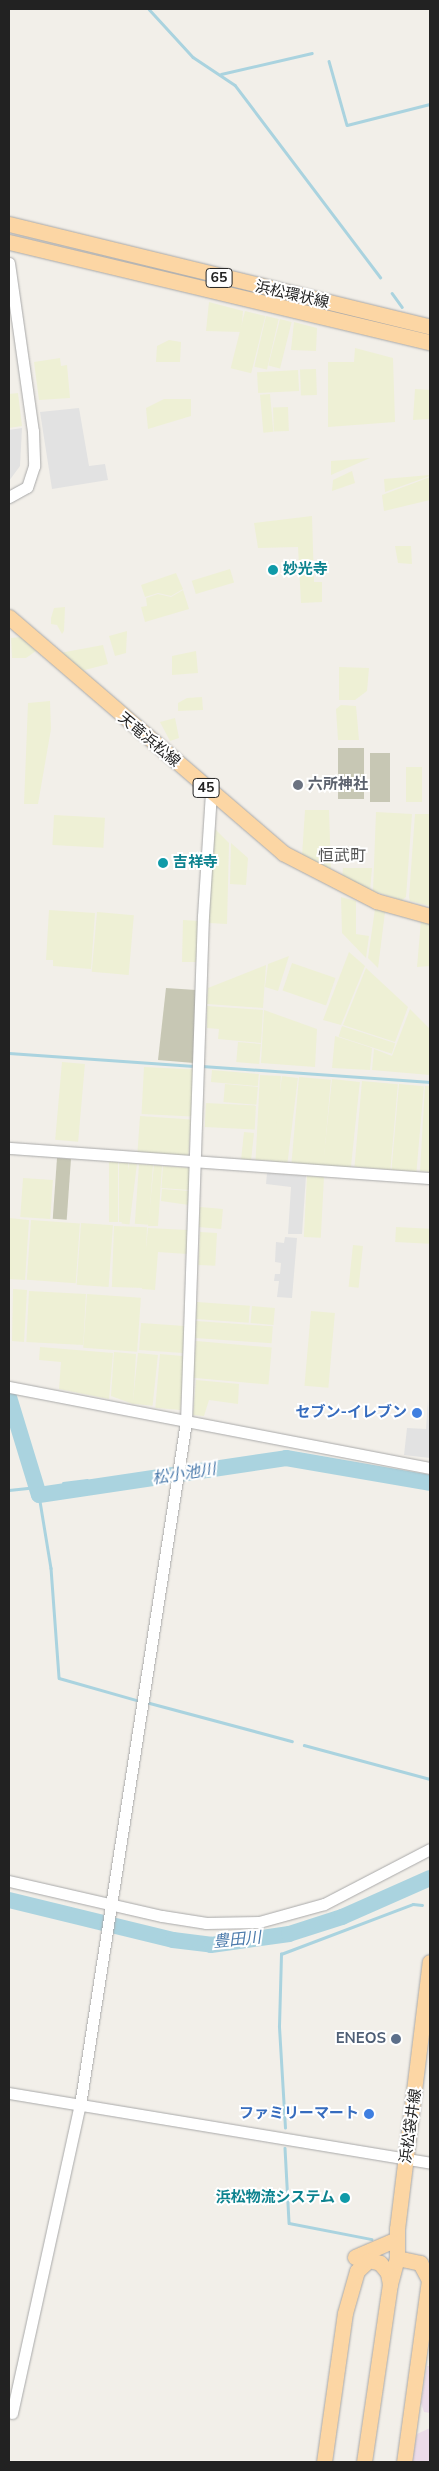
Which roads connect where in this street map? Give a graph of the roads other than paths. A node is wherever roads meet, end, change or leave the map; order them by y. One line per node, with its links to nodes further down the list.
1 (9, 224): 4 (main road, 浜松環状線 / 65)
2 (9, 242): 5 (main road, 浜松環状線 / 65)
3 (9, 263): 6 (street)
4 (430, 327)
5 (430, 342)
6 (9, 497)
7 (9, 617): 8 (main road, 天竜浜松線 / 45)
8 (211, 792): 9 (main road, 天竜浜松線 / 45); 11 (street)
9 (430, 916)
10 (9, 1148): 11 (street)
11 (196, 1162): 12 (street); 14 (street)
12 (430, 1178)
13 (10, 1387): 14 (street)
14 (186, 1422): 15 (street); 18 (street)
15 (430, 1468)
16 (430, 1849): 18 (street)
17 (9, 1881): 18 (street)
18 (111, 1911): 21 (street)
19 (430, 1962): 22 (main road, 浜松袋井線)
20 (9, 2093): 21 (street)
21 (80, 2105): 22 (street); 28 (street)
22 (406, 2158): 23 (street); 24 (main road, 浜松袋井線)
23 (430, 2164)
24 (394, 2235): 25 (main road, 浜松袋井線); 26 (main road, 浜松袋井線); 27 (main road)
25 (397, 2258): 26 (main road, 浜松袋井線); 31 (main road)
26 (389, 2279): 27 (main road); 30 (main road, 浜松袋井線)
27 (345, 2313): 29 (main road)
28 (12, 2413)
29 (324, 2462)
30 (364, 2462)
31 (404, 2462)

